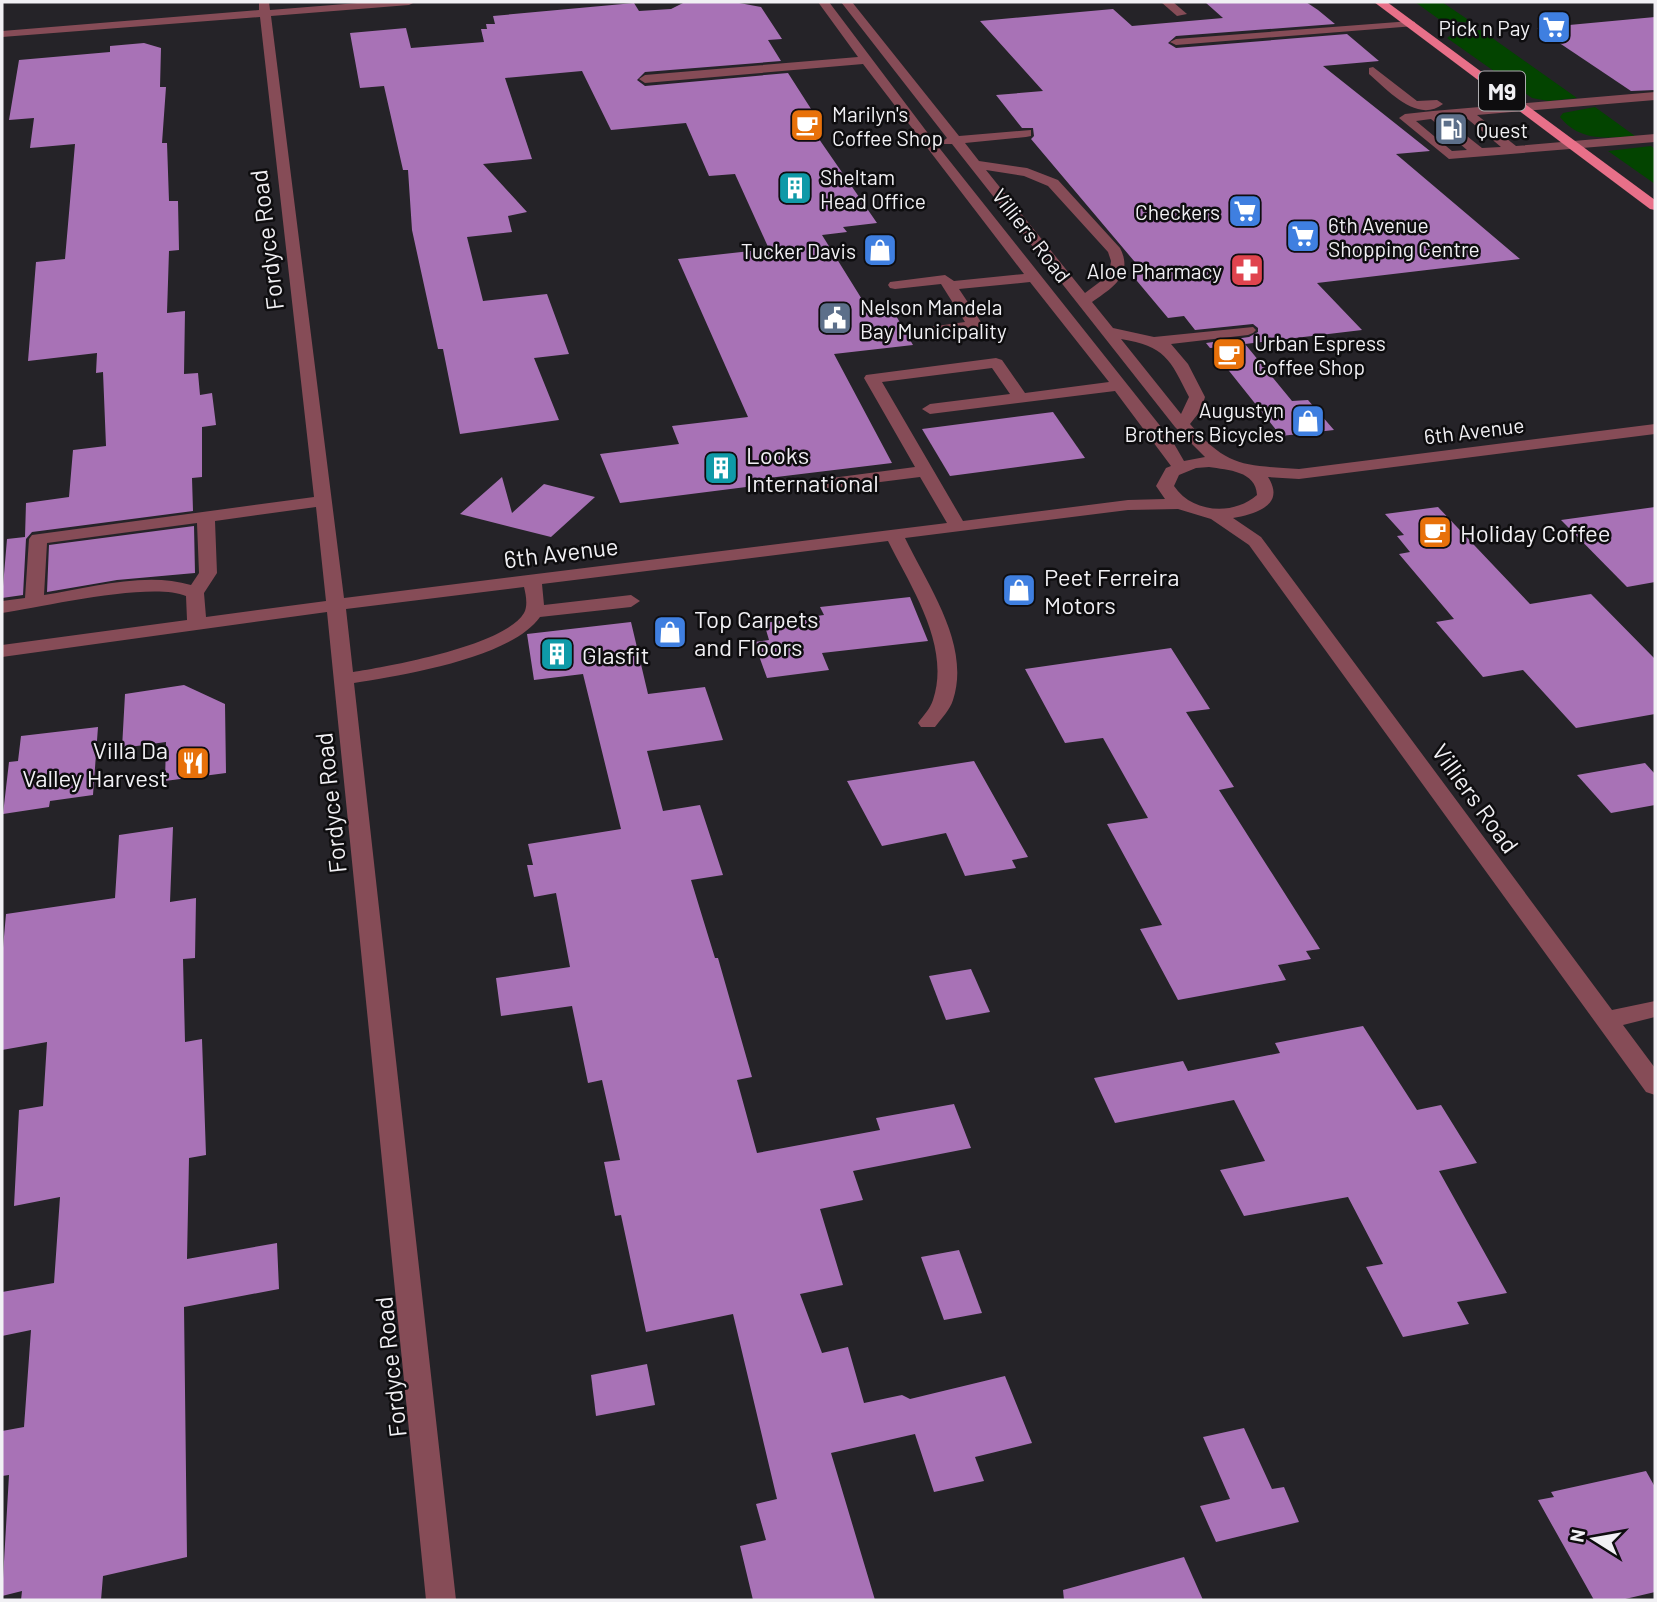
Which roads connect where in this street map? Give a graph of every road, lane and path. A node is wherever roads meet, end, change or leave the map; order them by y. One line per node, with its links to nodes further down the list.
1 (409, 2): 6 (street)
2 (822, 2): 11 (street, Villiers Road)
3 (846, 2): 22 (street, Villiers Road)
4 (1167, 2): 7 (street)
5 (1380, 2): 8 (main road, M9)
6 (265, 7): 9 (street); 51 (street, Fordyce Road)
7 (1181, 14)
8 (1410, 24): 10 (street); 14 (main road, M9)
9 (2, 34)
10 (1177, 42)
11 (866, 60): 13 (street); 23 (street, Villiers Road)
12 (1373, 71): 14 (street)
13 (645, 79)
14 (1509, 96): 16 (main road, M9)
15 (1655, 96): 16 (street)
16 (1523, 107): 17 (street); 24 (main road, M9)
17 (1466, 112): 18 (street); 25 (street)
18 (1448, 113): 19 (street); 26 (street)
19 (1433, 115): 27 (street); 27 (street)
20 (1026, 133): 22 (street)
21 (1655, 138): 24 (street)
22 (958, 140): 23 (street); 28 (street, Villiers Road)
23 (929, 144): 30 (street, Villiers Road)
24 (1572, 144): 25 (street); 29 (main road, M9)
25 (1512, 149): 26 (street)
26 (1493, 151): 27 (street)
27 (1478, 152)
28 (977, 165): 33 (street, Villiers Road); 33 (street)
29 (1655, 206)
30 (1034, 277): 32 (street); 38 (street, Villiers Road)
31 (895, 285): 32 (street)
32 (950, 286): 35 (street)
33 (1083, 301): 36 (street, Villiers Road)
34 (1248, 330): 37 (street)
35 (927, 331)
36 (1108, 332): 37 (street); 41 (street, Villiers Road)
37 (1156, 341): 41 (street)
38 (1119, 386): 39 (street); 44 (street, Villiers Road)
39 (1021, 398): 40 (street); 46 (street)
40 (930, 409)
41 (1181, 424): 43 (street, Villiers Road)
42 (1655, 429): 47 (street, 6th Avenue)
43 (1223, 464): 44 (street, 6th Avenue); 45 (street, 6th Avenue)
44 (1180, 467): 49 (street, 6th Avenue)
45 (1248, 470): 47 (street, 6th Avenue); 50 (street)
46 (925, 471): 48 (street); 57 (street)
47 (1298, 474): 50 (street, 6th Avenue)
48 (809, 486)
49 (1166, 486): 52 (street); 53 (street, 6th Avenue)
50 (1267, 489): 54 (street, 6th Avenue)
51 (324, 501): 56 (street); 64 (street, Fordyce Road)
52 (1183, 504): 53 (street, 6th Avenue); 55 (street, 6th Avenue)
53 (1128, 505): 57 (street, 6th Avenue)
54 (1253, 508): 55 (street, 6th Avenue); 59 (street)
55 (1214, 513): 59 (street, Villiers Road)
56 (206, 517): 61 (street); 63 (street)
57 (958, 527): 58 (street, 6th Avenue)
58 (895, 536): 60 (street, 6th Avenue); 70 (street)
59 (1255, 541): 72 (street, Villiers Road)
60 (532, 580): 64 (street, 6th Avenue); 66 (street)
61 (195, 593): 63 (street); 67 (street)
62 (631, 601): 66 (street)
63 (34, 602): 65 (street)
64 (336, 605): 67 (street, 6th Avenue); 69 (street, Fordyce Road)
65 (2, 607)
66 (534, 612): 69 (street)
67 (197, 624): 68 (street, 6th Avenue)
68 (2, 652)
69 (344, 679): 74 (street, Fordyce Road)
70 (928, 723)
71 (1655, 1009): 72 (street)
72 (1606, 1020): 73 (street, Villiers Road)
73 (1655, 1086)
74 (441, 1600)

